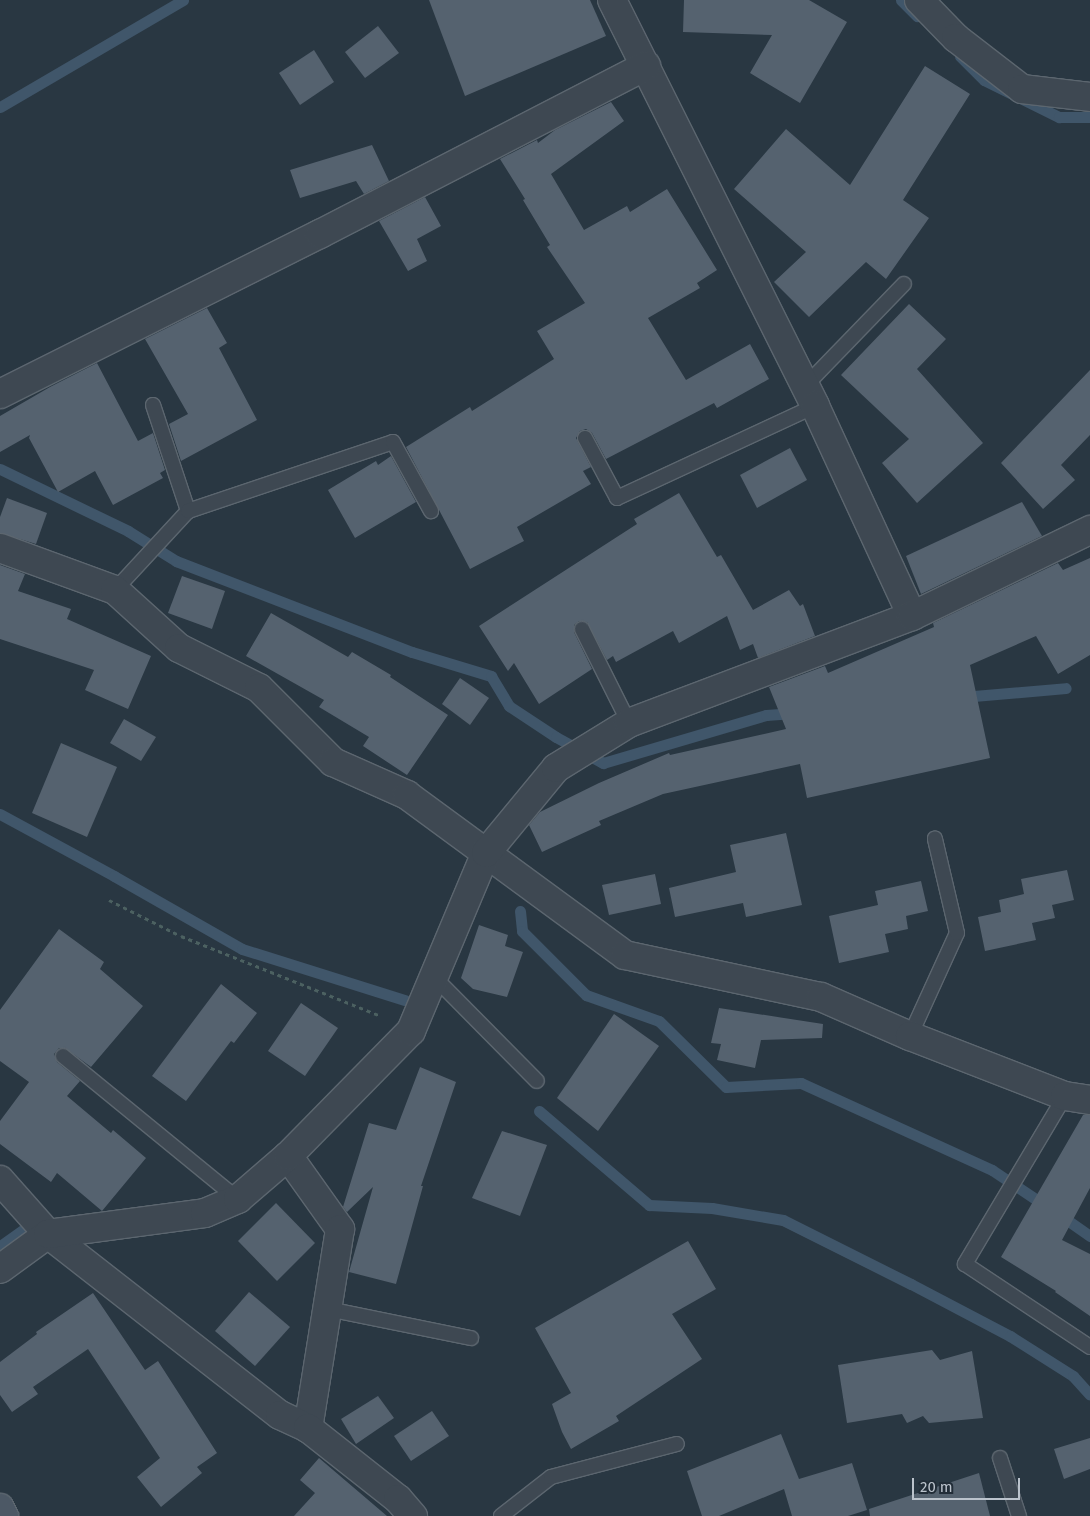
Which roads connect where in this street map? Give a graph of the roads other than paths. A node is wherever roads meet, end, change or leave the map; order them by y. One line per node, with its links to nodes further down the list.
1 (612, 0): 3 (street)
2 (919, 0): 4 (street)
3 (646, 66): 6 (street); 7 (street)
4 (1090, 97)
5 (904, 284): 7 (lane)
6 (0, 394)
7 (810, 396): 9 (lane); 15 (street)
8 (153, 405): 10 (lane)
9 (585, 438)
10 (188, 511): 11 (lane); 14 (lane)
11 (430, 512)
12 (1090, 530): 15 (street)
13 (0, 548): 14 (street)
14 (115, 590): 19 (street)
15 (912, 616): 17 (street)
16 (582, 629): 17 (lane)
17 (629, 723): 19 (street)
18 (935, 839): 21 (lane)
19 (486, 853): 20 (street); 21 (street)
20 (434, 977): 23 (lane); 25 (street)
21 (910, 1036): 24 (street)
22 (63, 1056): 27 (lane)
23 (537, 1081)
24 (1077, 1098): 32 (lane)
25 (288, 1156): 27 (street); 30 (street)
26 (0, 1180): 28 (street)
27 (238, 1199): 28 (street)
28 (48, 1234): 29 (street); 33 (street)
29 (0, 1269)
30 (328, 1309): 31 (lane); 33 (street)
31 (471, 1338)
32 (1090, 1347)
33 (308, 1428): 38 (street)
34 (677, 1444): 39 (lane)
35 (1000, 1458): 40 (lane)
36 (0, 1508): 37 (street)
37 (4, 1516)
38 (414, 1516)
39 (501, 1516)
40 (1019, 1516)

